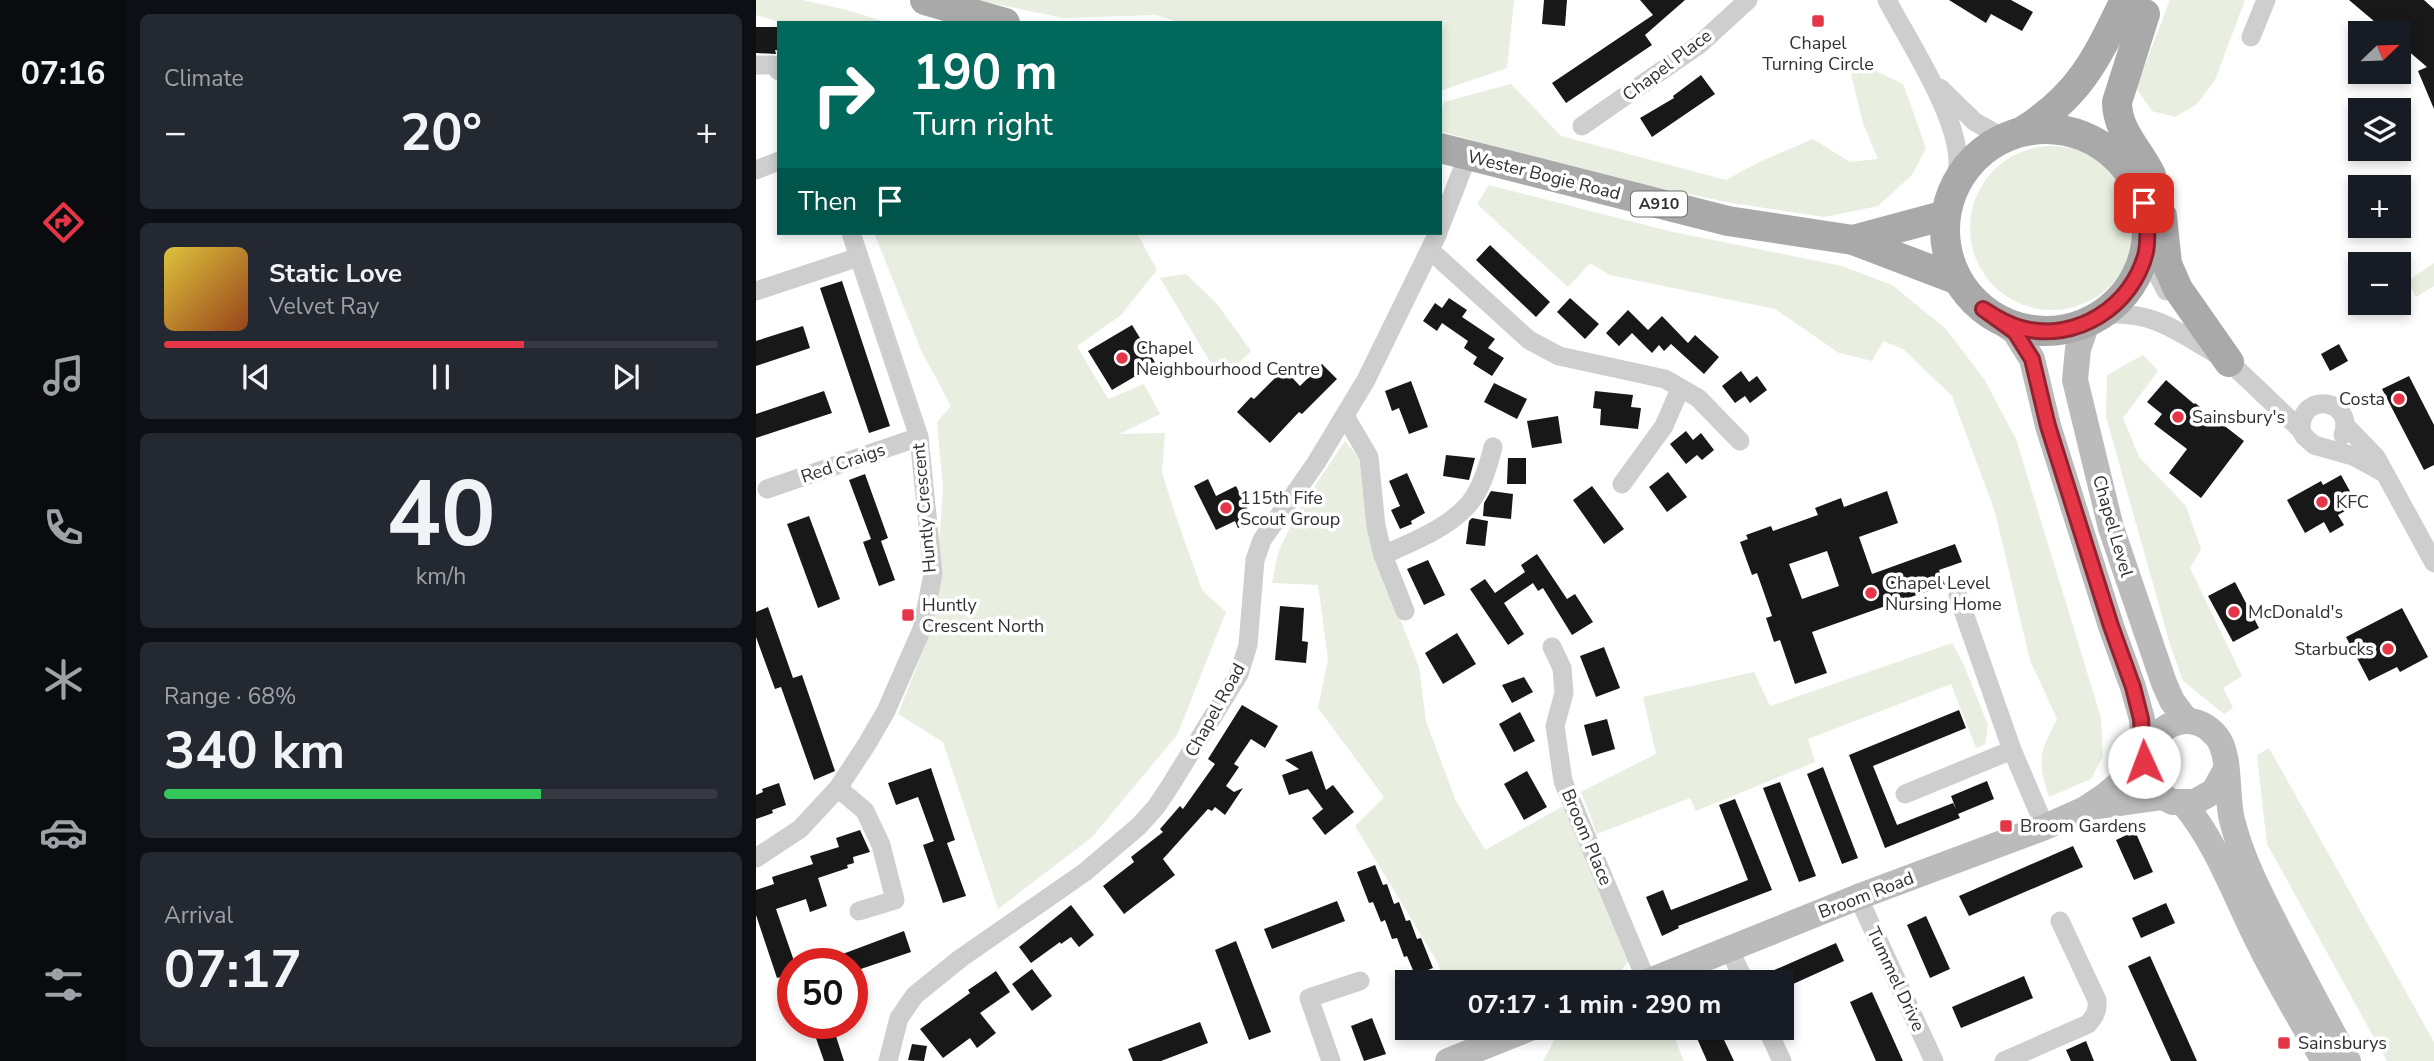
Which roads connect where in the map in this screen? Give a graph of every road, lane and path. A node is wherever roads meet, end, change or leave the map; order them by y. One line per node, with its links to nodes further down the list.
1 (925, 0): 6 (main road)
2 (1748, 0): 11 (street, Chapel Place)
3 (1887, 0): 10 (street)
4 (2266, 0): 7 (street)
5 (2140, 5): 12 (main road, A910); 13 (main road); 29 (main road)
6 (998, 21)
7 (2251, 37)
8 (756, 65): 9 (street)
9 (777, 69)
10 (1928, 74): 12 (street); 17 (street)
11 (1582, 126)
12 (2013, 134): 13 (main road); 17 (main road, A910)
13 (2102, 145): 23 (main road)
14 (1454, 152): 19 (street); 21 (main road, Wester Bogie Road / A910)
15 (777, 162): 16 (street)
16 (756, 170)
17 (1955, 186): 18 (main road, A910)
18 (1946, 215): 21 (main road, Wester Bogie Road / A910); 25 (main road, A910)
19 (1442, 216)
20 (852, 235): 24 (street, Huntly Crescent)
21 (1853, 240): 25 (main road, Wester Bogie Road / A910)
22 (1434, 242): 31 (street); 33 (street, Chapel Road)
23 (2146, 251): 28 (main road); 29 (street)
24 (859, 257): 26 (street); 36 (street, Huntly Crescent)
25 (1958, 280): 27 (main road, A910)
26 (756, 291)
27 (1983, 309): 28 (main road, A910); 50 (main road, Chapel Level)
28 (2095, 319): 29 (street); 48 (main road, Chapel Level)
29 (2229, 362): 30 (street)
30 (2260, 388): 32 (street); 35 (street)
31 (1680, 389): 37 (street); 41 (street)
32 (2312, 406): 34 (street); 35 (street)
33 (1345, 416): 43 (street); 68 (street, Chapel Road)
34 (2345, 425): 39 (street); 40 (street)
35 (2301, 430): 39 (street)
36 (919, 437): 42 (street, Red Craigs); 52 (street, Huntly Crescent)
37 (1740, 441)
38 (1493, 447): 43 (street)
39 (2325, 447): 40 (street)
40 (2384, 473): 44 (street)
41 (1622, 484)
42 (767, 489)
43 (1383, 555): 46 (street)
44 (2434, 563)
45 (1958, 596): 49 (street)
46 (1405, 611)
47 (1552, 647): 62 (street, Broom Place)
48 (2187, 721): 50 (main road); 51 (main road, Chapel Level)
49 (2012, 750): 53 (street); 56 (street)
50 (2144, 758): 54 (main road, Chapel Level); 55 (main road, Broom Road)
51 (2225, 771): 54 (main road); 75 (main road, Chapel Level)
52 (838, 788): 57 (street, Huntly Crescent); 59 (street)
53 (1905, 794)
54 (2173, 800): 55 (main road, Broom Road); 74 (main road, Chapel Level)
55 (2085, 809): 56 (main road, Broom Road)
56 (2045, 827): 58 (main road, Broom Road)
57 (756, 858)
58 (1858, 897): 61 (main road, Broom Road); 72 (street, Tummel Drive)
59 (859, 911)
60 (2060, 921): 73 (street)
61 (1729, 949): 63 (main road, Broom Road); 64 (street)
62 (1642, 970)
63 (1677, 970)
64 (1739, 970)
65 (1360, 981): 69 (street)
66 (1500, 1040): 70 (main road)
67 (1772, 1040): 71 (street)
68 (888, 1061)
69 (1331, 1061)
70 (1448, 1061)
71 (1782, 1061)
72 (1934, 1061)
73 (2004, 1061)
74 (2324, 1061)
75 (2348, 1061)

